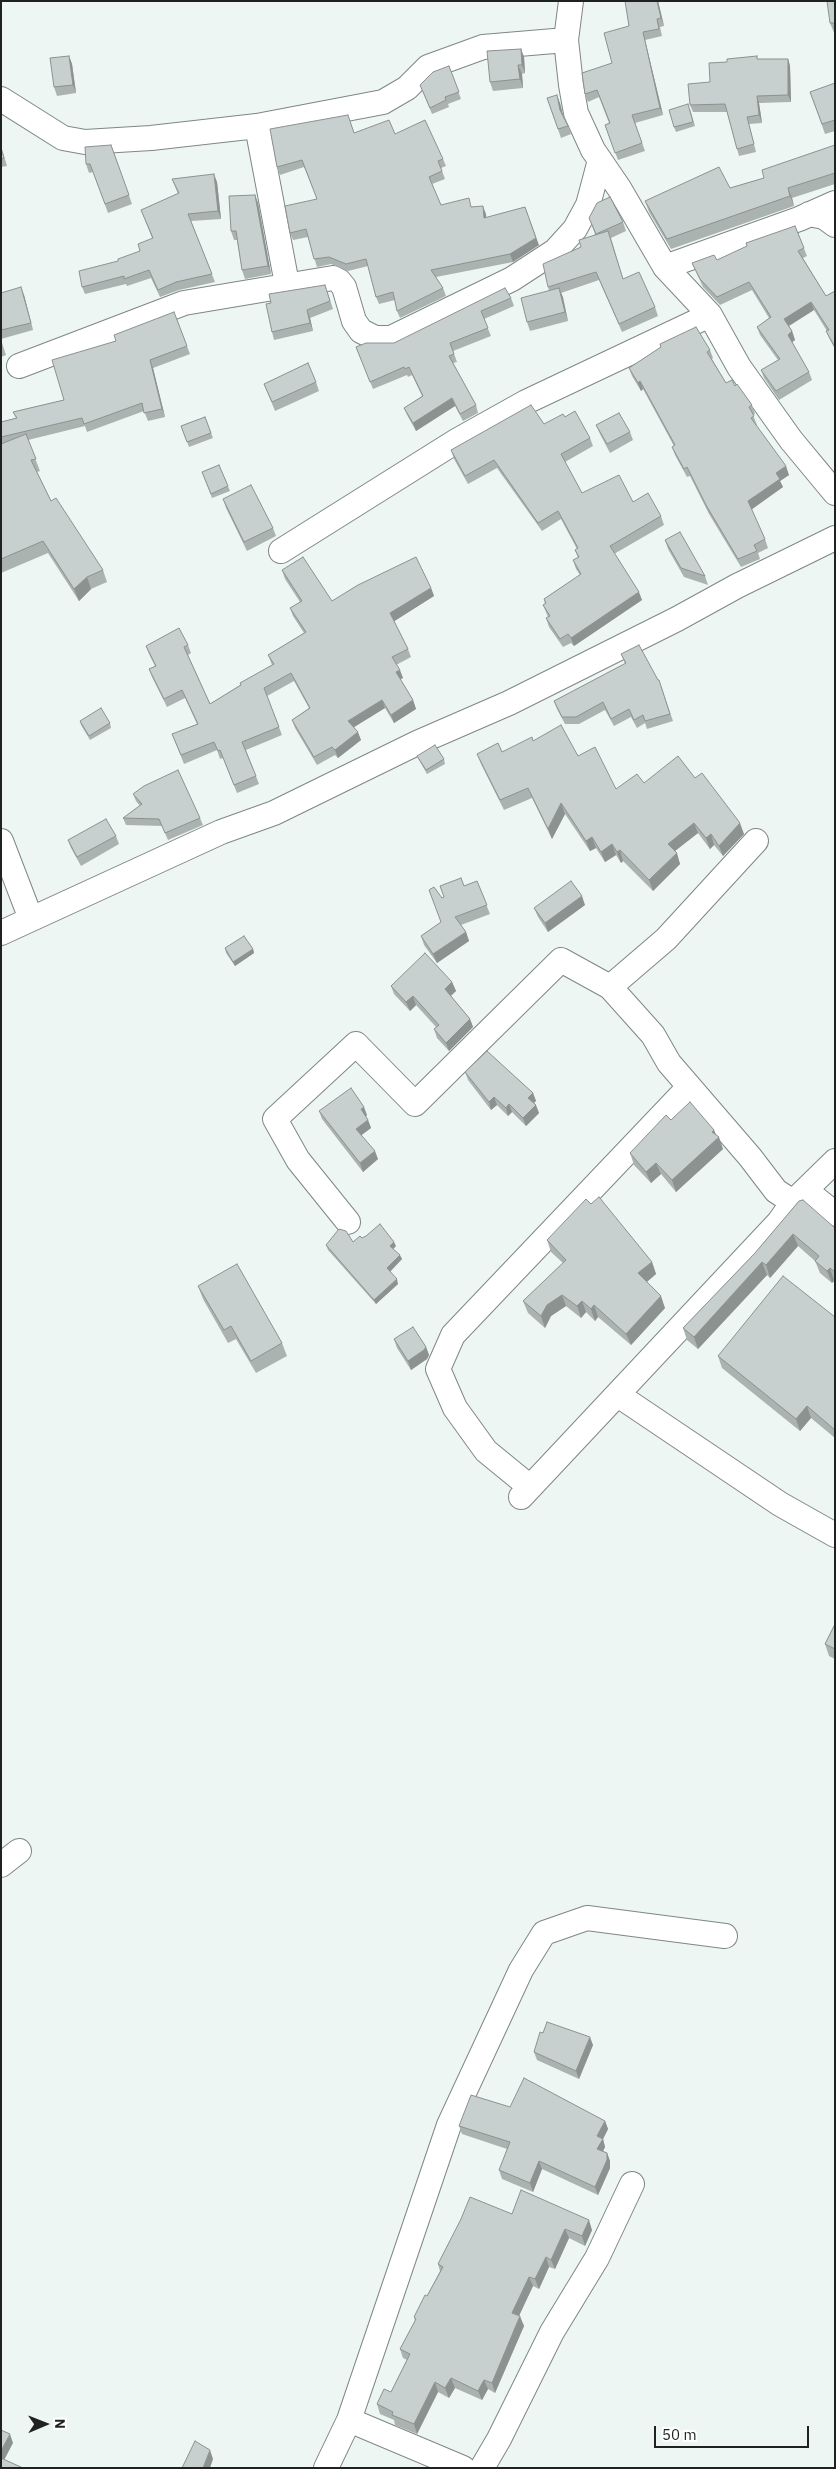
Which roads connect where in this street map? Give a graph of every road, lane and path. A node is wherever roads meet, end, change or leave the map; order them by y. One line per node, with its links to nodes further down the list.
1 (571, 1): 2 (street)
2 (566, 40): 4 (street); 5 (street)
3 (1, 99): 4 (street)
4 (257, 126): 10 (street)
5 (600, 160): 9 (street); 10 (street)
6 (835, 203): 7 (street)
7 (809, 214): 8 (street); 9 (street)
8 (835, 224)
9 (664, 266): 11 (street)
10 (287, 284): 12 (street)
11 (710, 315): 13 (street); 15 (street)
12 (19, 366)
13 (835, 493)
14 (835, 538): 18 (street)
15 (282, 551)
16 (1, 841): 18 (street)
17 (756, 842): 20 (street)
18 (31, 919): 19 (street)
19 (1, 933)
20 (610, 987): 21 (street); 25 (street)
21 (690, 1088): 23 (street); 26 (street)
22 (835, 1161): 23 (street)
23 (793, 1202): 24 (street); 26 (street)
24 (835, 1214)
25 (348, 1222)
26 (618, 1395): 27 (street)
27 (835, 1535)
28 (725, 1936): 30 (street)
29 (632, 2184): 33 (street)
30 (349, 2420): 31 (street); 32 (street)
31 (326, 2468)
32 (462, 2468)
33 (482, 2468)

